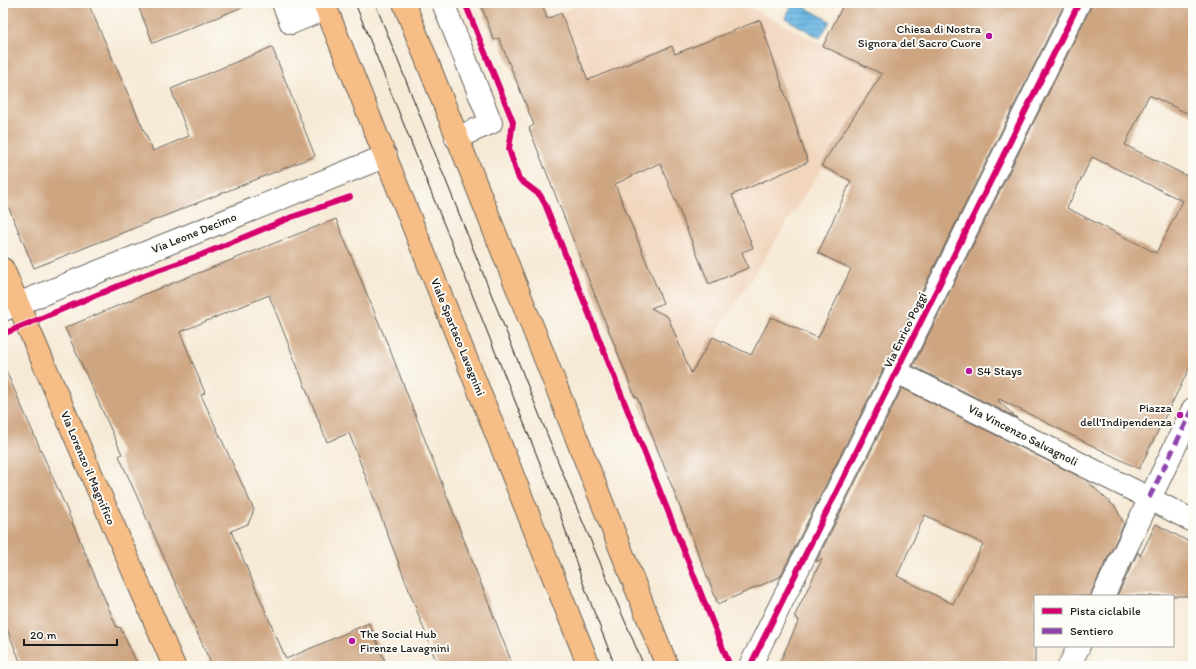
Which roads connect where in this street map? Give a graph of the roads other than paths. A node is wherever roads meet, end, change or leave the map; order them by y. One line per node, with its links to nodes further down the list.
1 (283, 3): 5 (street, Viale Spartaco Lavagnini)
2 (404, 3): 6 (main road)
3 (443, 3): 6 (street)
4 (1079, 3): 10 (street, Via Enrico Poggi)
5 (326, 6): 7 (main road, Viale Spartaco Lavagnini)
6 (456, 138): 18 (main road)
7 (386, 156): 9 (street, Via Leone Decimo); 17 (main road, Viale Spartaco Lavagnini)
8 (3, 269): 9 (main road, Via Lorenzo il Magnifico)
9 (10, 307): 16 (main road, Via Lorenzo il Magnifico)
10 (897, 372): 12 (street, Via Vincenzo Salvagnoli); 19 (street, Via Enrico Poggi)
11 (1193, 409): 12 (street)
12 (1149, 498): 13 (street); 14 (street)
13 (1193, 521)
14 (1103, 595)
15 (1078, 647): 20 (street)
16 (174, 666)
17 (589, 666)
18 (667, 666)
19 (750, 666)
20 (1069, 666)

